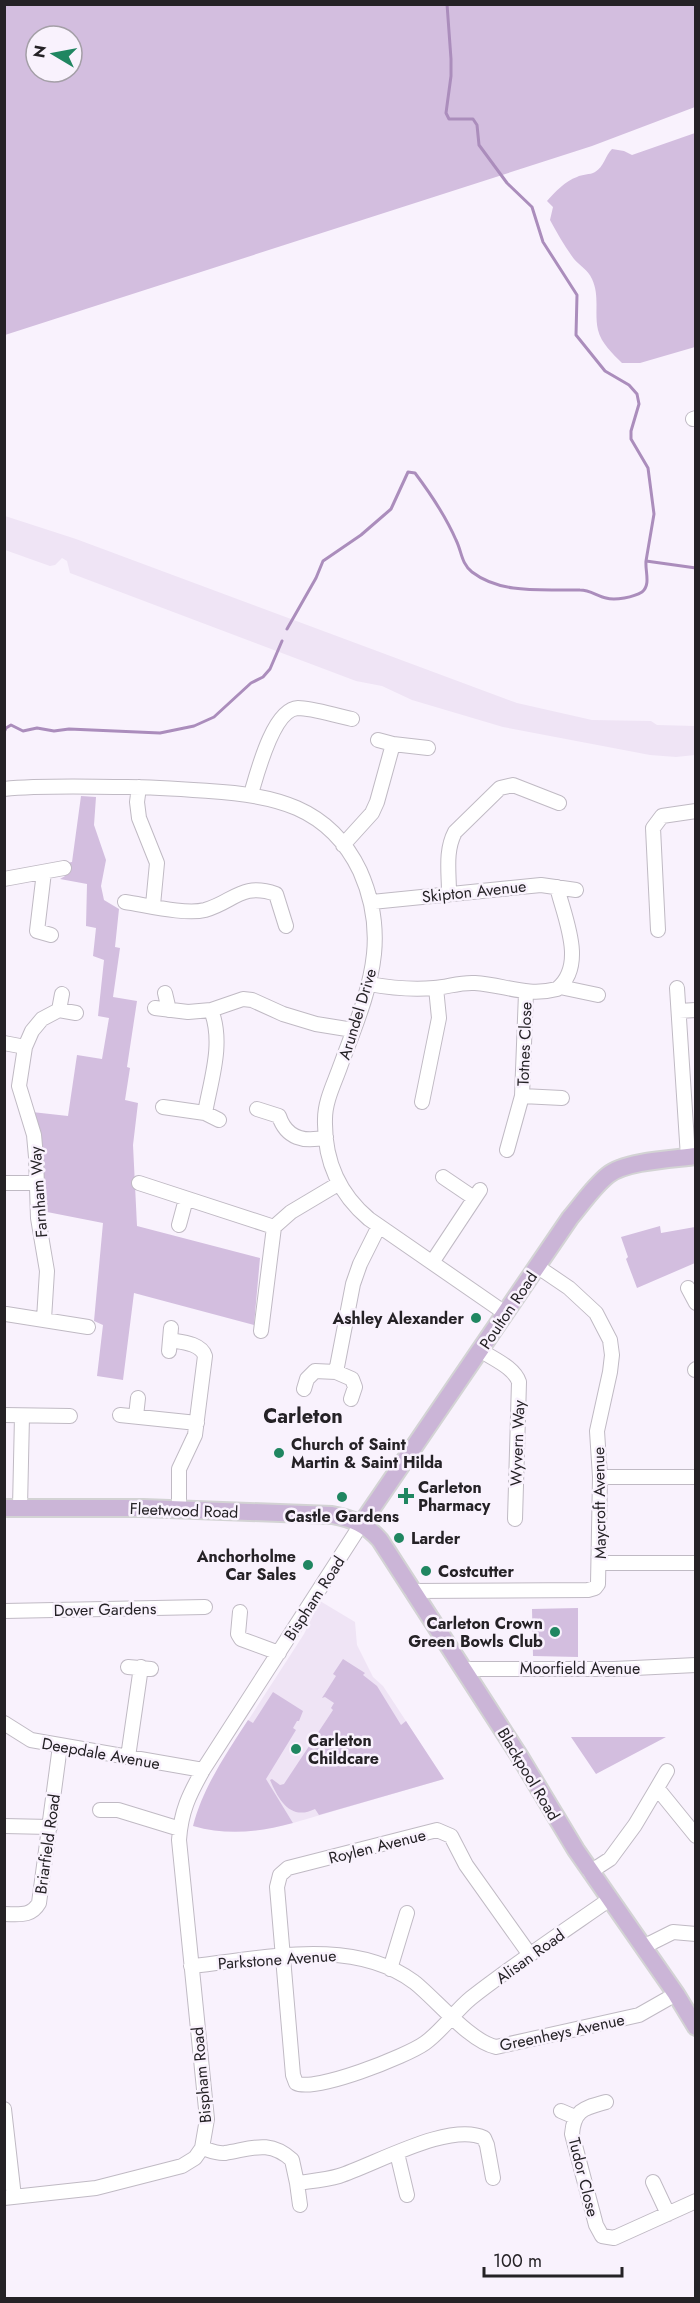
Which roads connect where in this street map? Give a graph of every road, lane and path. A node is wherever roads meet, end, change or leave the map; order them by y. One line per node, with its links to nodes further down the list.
1 (338, 731): 8 (street)
2 (378, 740): 3 (street)
3 (393, 744): 4 (street); 12 (street)
4 (428, 748)
5 (548, 782): 9 (street)
6 (139, 787): 7 (street, Arundel Drive); 8 (street, Arundel Drive); 21 (street)
7 (4, 789)
8 (251, 794): 12 (street, Arundel Drive)
9 (542, 796): 10 (street); 18 (street)
10 (559, 803)
11 (696, 811): 23 (street)
12 (343, 846): 20 (street, Arundel Drive)
13 (64, 868): 14 (street)
14 (44, 872): 15 (street); 24 (street)
15 (4, 879)
16 (557, 887): 17 (street, Skipton Avenue); 18 (street, Skipton Avenue); 26 (street)
17 (576, 890)
18 (450, 893): 20 (street, Skipton Avenue)
19 (125, 902): 21 (street)
20 (372, 902): 25 (street, Arundel Drive)
21 (153, 905): 22 (street)
22 (286, 926)
23 (658, 930)
24 (51, 935)
25 (369, 984): 27 (street); 38 (street, Arundel Drive)
26 (560, 987): 30 (street); 32 (street)
27 (436, 988): 30 (street); 43 (street)
28 (677, 988): 36 (street)
29 (165, 993): 34 (street)
30 (526, 993): 41 (street, Totnes Close)
31 (62, 994): 33 (street)
32 (598, 995)
33 (59, 1010): 37 (street); 40 (street, Farnham Way)
34 (211, 1010): 38 (street); 46 (street)
35 (696, 1010): 36 (street)
36 (679, 1011): 50 (street)
37 (76, 1013)
38 (353, 1030): 48 (street, Arundel Drive)
39 (4, 1043): 40 (street)
40 (25, 1047): 53 (street, Farnham Way)
41 (522, 1096): 42 (street, Totnes Close); 49 (street, Totnes Close)
42 (562, 1098)
43 (422, 1101)
44 (170, 1103): 46 (street)
45 (256, 1109): 48 (street)
46 (205, 1113): 47 (street)
47 (219, 1120)
48 (326, 1137): 55 (street, Arundel Drive)
49 (507, 1150)
50 (692, 1157): 61 (main road, Poulton Road)
51 (443, 1177): 60 (street)
52 (4, 1183): 53 (street)
53 (36, 1183): 66 (street, Farnham Way)
54 (139, 1183): 56 (street)
55 (338, 1184): 58 (street, Arundel Drive); 59 (street)
56 (186, 1199): 57 (street); 59 (street)
57 (179, 1225)
58 (379, 1226): 60 (street, Arundel Drive); 71 (street)
59 (274, 1227): 68 (street)
60 (433, 1261): 64 (street, Arundel Drive)
61 (538, 1267): 64 (main road, Poulton Road); 81 (street, Maycroft Avenue)
62 (688, 1288): 63 (street)
63 (696, 1304)
64 (505, 1313): 70 (main road, Poulton Road)
65 (6, 1314): 66 (street)
66 (44, 1319): 67 (street)
67 (88, 1327)
68 (261, 1331)
69 (170, 1339): 80 (street)
70 (480, 1350): 85 (street, Wyvern Way); 86 (main road, Poulton Road)
71 (336, 1372): 72 (street); 74 (street)
72 (304, 1389)
73 (138, 1398): 79 (street)
74 (351, 1400)
75 (4, 1415): 77 (street)
76 (120, 1415): 79 (street)
77 (22, 1416): 78 (street); 83 (street)
78 (70, 1416)
79 (136, 1416): 80 (street)
80 (197, 1423): 84 (street)
81 (600, 1477): 82 (street); 87 (street, Maycroft Avenue)
82 (696, 1477)
83 (12, 1508): 84 (main road, Fleetwood Road)
84 (179, 1510): 86 (main road, Fleetwood Road)
85 (515, 1519)
86 (362, 1523): 89 (main road, Blackpool Road); 93 (street, Bispham Road)
87 (599, 1563): 88 (street); 89 (street, Maycroft Avenue)
88 (696, 1563)
89 (412, 1591): 96 (main road, Blackpool Road)
90 (205, 1607): 91 (street, Dover Gardens)
91 (4, 1611)
92 (240, 1612): 93 (street)
93 (279, 1653): 100 (street, Bispham Road)
94 (696, 1665): 96 (street, Moorfield Avenue)
95 (140, 1668): 99 (street)
96 (464, 1669): 108 (main road, Blackpool Road)
97 (4, 1723): 98 (street, Deepdale Avenue)
98 (60, 1746): 99 (street, Deepdale Avenue); 105 (street, Briarfield Road)
99 (128, 1757): 100 (street, Deepdale Avenue)
100 (203, 1770): 106 (street, Bispham Road)
101 (667, 1771): 102 (street)
102 (657, 1788): 107 (street); 108 (street)
103 (100, 1810): 106 (street)
104 (4, 1826): 105 (street)
105 (50, 1827): 111 (street, Briarfield Road)
106 (180, 1829): 116 (street, Bispham Road)
107 (696, 1836)
108 (590, 1872): 109 (main road, Blackpool Road)
109 (610, 1899): 113 (main road, Blackpool Road); 114 (street, Alisan Road)
110 (408, 1913): 117 (street)
111 (4, 1914)
112 (696, 1934): 113 (street)
113 (644, 1947): 118 (main road, Blackpool Road)
114 (530, 1955): 115 (street, Roylen Avenue); 119 (street, Alisan Road)
115 (283, 1957): 116 (street, Parkstone Avenue); 117 (street, Parkstone Avenue); 119 (street, Alisan Road)
116 (192, 1966): 125 (street, Bispham Road)
117 (390, 1969): 119 (street, Parkstone Avenue)
118 (676, 1994): 119 (street, Greenheys Avenue); 120 (main road, Blackpool Road)
119 (452, 2016)
120 (696, 2027)
121 (4, 2109): 131 (street)
122 (561, 2111): 123 (street, Tudor Close)
123 (575, 2117): 124 (street, Tudor Close); 134 (street, Tudor Close)
124 (600, 2119)
125 (202, 2148): 129 (street); 131 (street, Bispham Road)
126 (397, 2153): 127 (street); 129 (street); 130 (street)
127 (493, 2178)
128 (653, 2182): 134 (street)
129 (297, 2183): 133 (street)
130 (407, 2195)
131 (9, 2198)
132 (696, 2200): 134 (street, Tudor Close)
133 (300, 2205)
134 (668, 2214)

